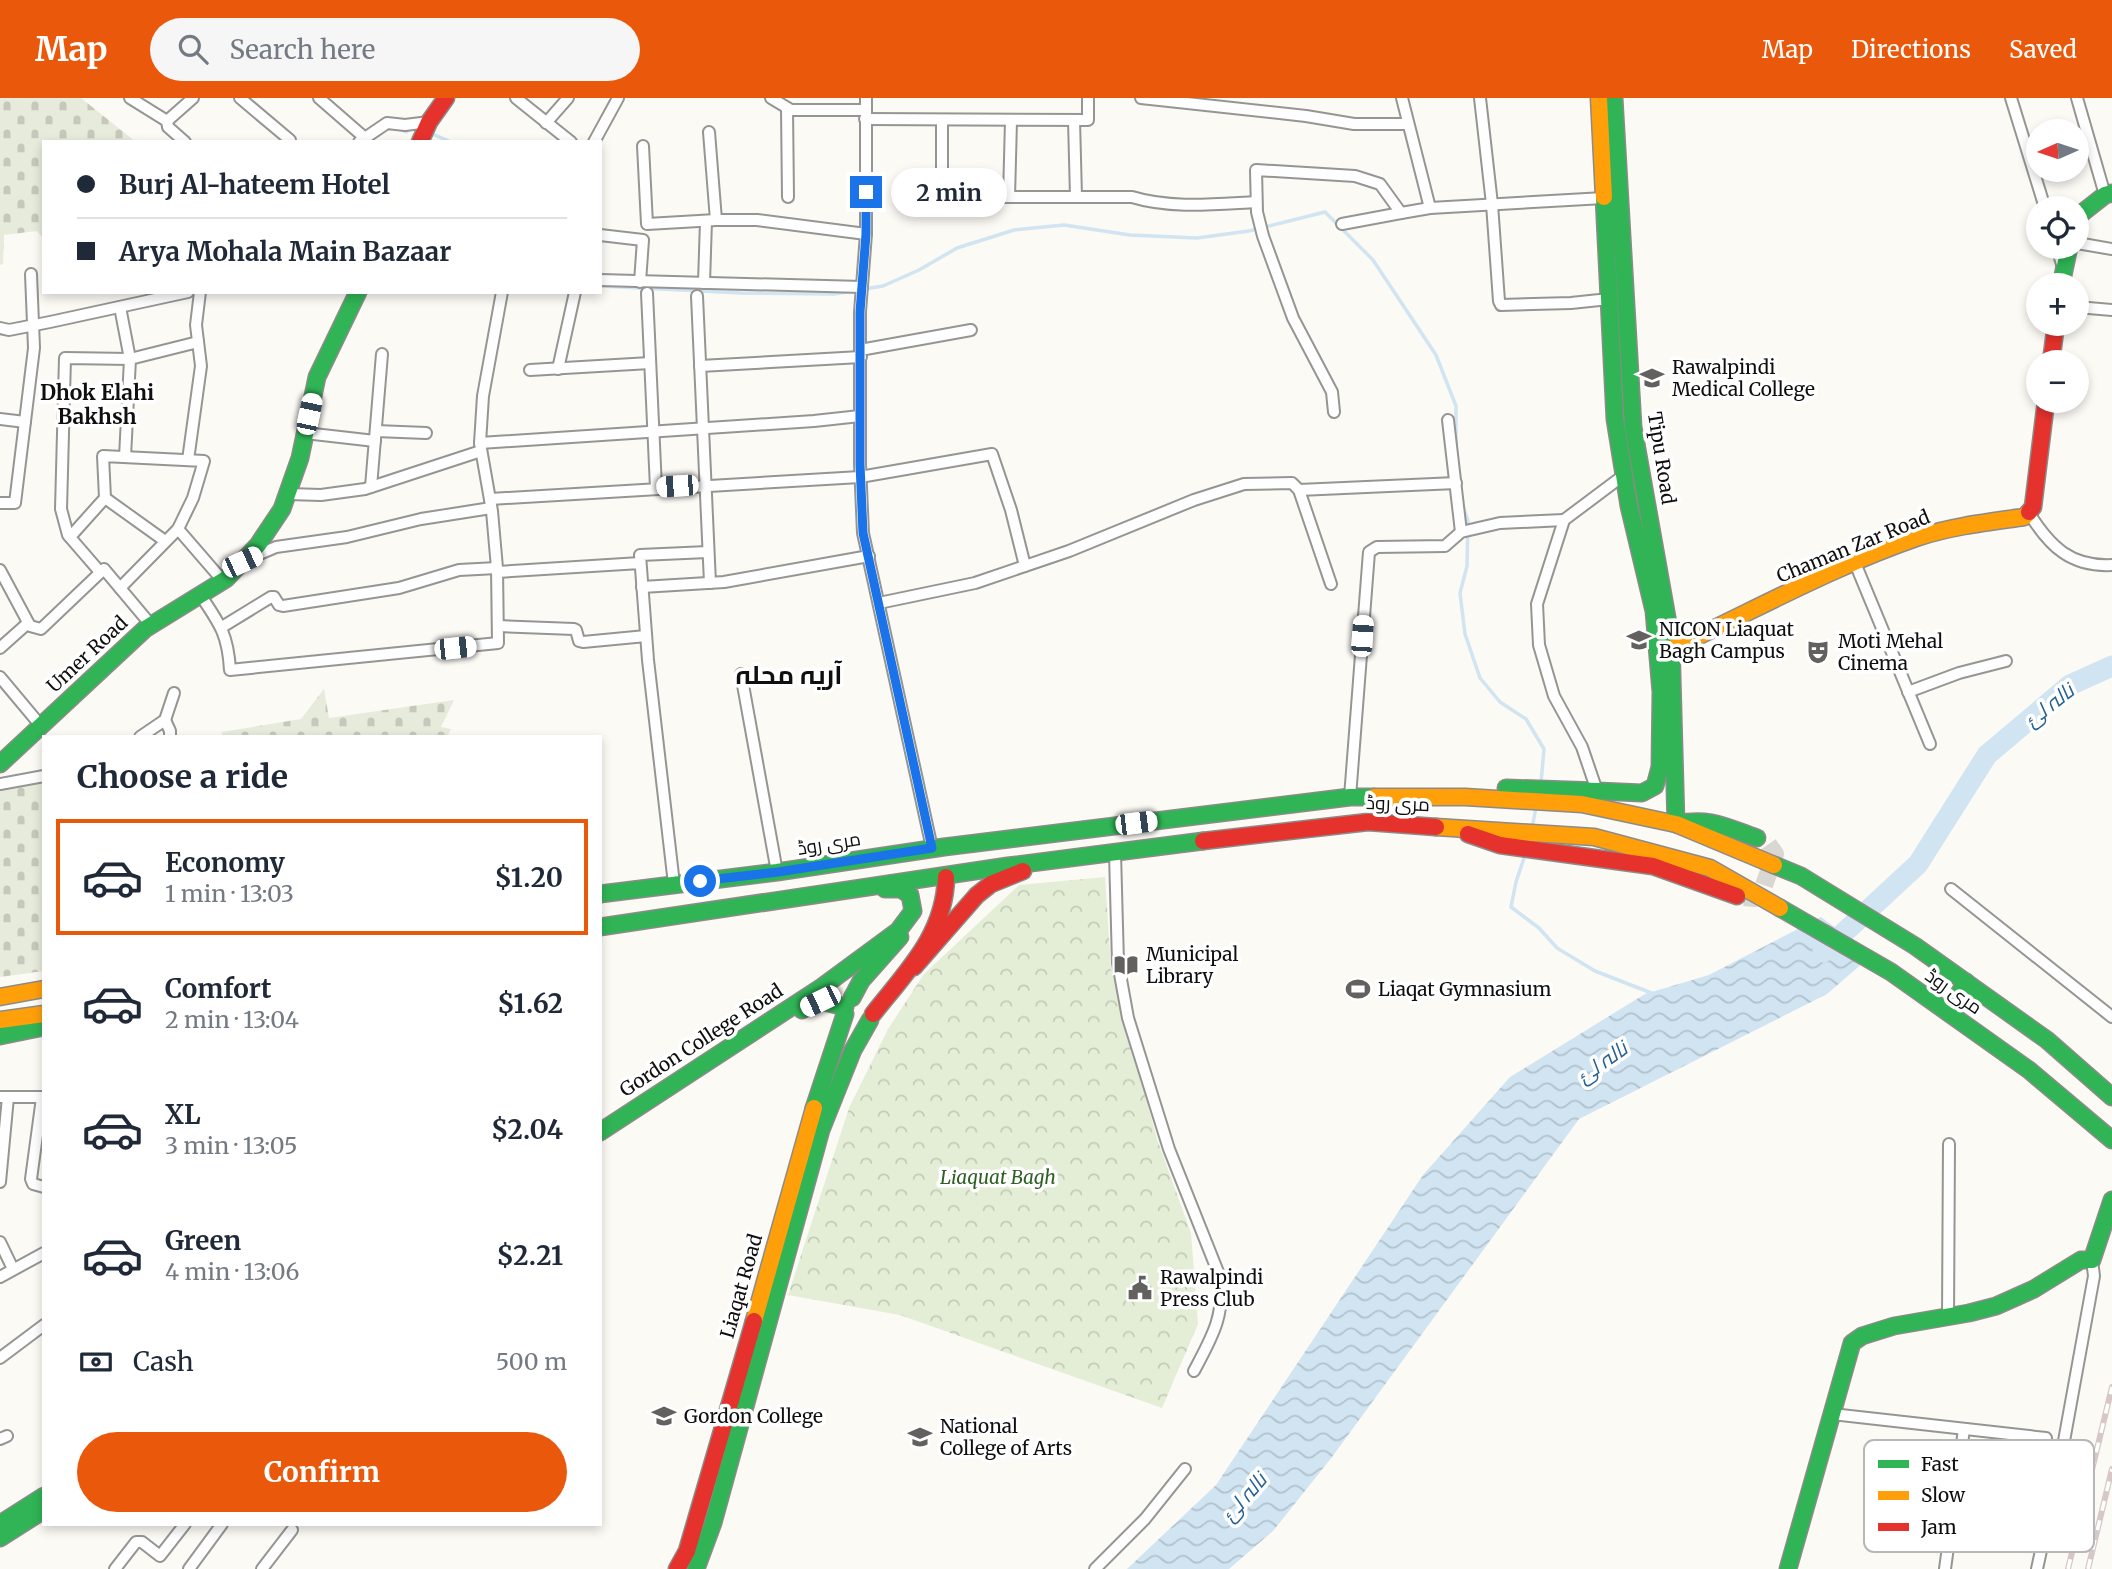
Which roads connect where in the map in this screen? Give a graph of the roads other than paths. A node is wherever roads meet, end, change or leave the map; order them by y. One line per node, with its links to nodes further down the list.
1 (130, 98): 19 (street)
2 (193, 98): 24 (street)
3 (240, 98): 31 (street)
4 (319, 98): 32 (street)
5 (446, 98): 29 (main road)
6 (516, 98): 26 (street)
7 (568, 98): 26 (street)
8 (618, 98): 34 (street)
9 (771, 98): 20 (street)
10 (866, 98): 21 (street)
11 (1088, 98): 23 (street)
12 (1141, 98): 27 (street)
13 (1402, 98): 27 (street)
14 (1480, 98): 43 (street)
15 (1600, 98): 41 (main road)
16 (1614, 98): 138 (main road, Tipu Road)
17 (2011, 98): 37 (street)
18 (2077, 98): 36 (street)
19 (151, 103): 24 (street)
20 (787, 109): 21 (street); 38 (street)
21 (865, 115): 22 (street); 49 (street)
22 (942, 120): 25 (street); 39 (street)
23 (1074, 120): 25 (street); 40 (street)
24 (167, 121): 30 (street)
25 (1011, 121): 39 (street)
26 (546, 123): 33 (street)
27 (1408, 124): 44 (street)
28 (709, 132): 47 (street)
29 (424, 134): 32 (street)
30 (183, 140)
31 (290, 140)
32 (362, 140)
33 (568, 140)
34 (595, 140)
35 (643, 146): 47 (street)
36 (2108, 194): 45 (main road)
37 (2041, 196)
38 (788, 197)
39 (1009, 197): 40 (street)
40 (1076, 197): 42 (street)
41 (1604, 198): 43 (street); 69 (main road)
42 (1256, 202): 46 (street); 84 (street)
43 (1492, 204): 44 (street); 69 (street)
44 (1430, 208): 46 (street)
45 (2089, 209)
46 (1401, 213): 48 (street)
47 (710, 220): 49 (street); 60 (street)
48 (1342, 224)
49 (866, 234): 61 (street)
50 (602, 235): 59 (street)
51 (2089, 245): 52 (street)
52 (2112, 249)
53 (2060, 259): 55 (street)
54 (2066, 259): 55 (main road)
55 (2063, 268): 56 (main road)
56 (2062, 273)
57 (31, 274): 73 (street)
58 (602, 280): 59 (street)
59 (640, 282): 60 (street)
60 (704, 283): 61 (street)
61 (862, 287): 78 (street)
62 (646, 293): 80 (street)
63 (179, 294): 70 (street)
64 (200, 294): 76 (street)
65 (357, 294): 92 (main road, Umer Road)
66 (502, 294): 95 (street)
67 (575, 294): 82 (street)
68 (697, 296): 81 (street)
69 (1609, 299): 98 (main road)
70 (120, 307): 73 (street); 79 (street)
71 (2089, 308): 72 (street)
72 (2112, 310)
73 (33, 325): 74 (street); 89 (street)
74 (0, 328)
75 (971, 330): 78 (street)
76 (198, 342): 79 (street); 97 (street)
77 (382, 354): 94 (street)
78 (861, 354): 81 (street); 86 (street)
79 (130, 359): 96 (street); 113 (street)
80 (650, 363): 82 (street); 91 (street)
81 (700, 366): 90 (street)
82 (558, 369): 83 (street)
83 (530, 370)
84 (1334, 412)
85 (2045, 413): 109 (main road)
86 (860, 416): 90 (street); 99 (street)
87 (0, 419): 89 (street)
88 (1448, 419): 100 (street)
89 (25, 422): 107 (street)
90 (703, 429): 91 (street); 101 (street)
91 (653, 432): 95 (street); 103 (street)
92 (305, 433): 94 (street); 105 (main road, Umer Road)
93 (426, 433): 94 (street)
94 (375, 436): 102 (street)
95 (481, 447): 102 (street); 108 (street)
96 (125, 457): 97 (street); 106 (street)
97 (188, 460): 111 (street)
98 (1624, 475): 110 (street); 152 (main road)
99 (860, 477): 101 (street); 116 (street); 121 (street)
100 (1456, 483): 104 (street); 112 (street)
101 (705, 485): 103 (street); 115 (street)
102 (371, 487): 105 (street)
103 (656, 488): 108 (street)
104 (1299, 490): 121 (street); 127 (street)
105 (288, 494): 117 (main road, Umer Road)
106 (105, 498): 113 (street); 114 (street)
107 (0, 503)
108 (490, 503): 117 (street); 123 (street)
109 (2029, 513): 118 (main road, Chaman Zar Road); 119 (street)
110 (1564, 520): 112 (street); 152 (street)
111 (178, 528): 114 (street); 125 (street)
112 (1461, 532): 153 (street)
113 (70, 537): 124 (street)
114 (166, 541): 128 (street)
115 (708, 552): 120 (street); 126 (street)
116 (869, 556): 126 (street); 131 (street)
117 (242, 562): 125 (main road, Umer Road)
118 (1855, 563): 138 (main road, Chaman Zar Road); 142 (street)
119 (2112, 565)
120 (640, 566): 123 (street); 129 (street)
121 (1025, 566): 131 (street)
122 (0, 570): 132 (street)
123 (497, 570): 134 (street); 135 (street)
124 (100, 572): 128 (street); 132 (street)
125 (223, 581): 130 (main road, Umer Road)
126 (710, 583): 129 (street)
127 (1331, 584)
128 (120, 587): 133 (street)
129 (642, 587): 136 (street)
130 (201, 596): 133 (main road, Umer Road); 135 (street)
131 (879, 603): 158 (street)
132 (28, 623): 137 (street)
133 (151, 625): 145 (main road, Umer Road)
134 (498, 626): 135 (street); 136 (street)
135 (222, 628)
136 (646, 636): 163 (street)
137 (0, 648)
138 (1671, 649): 155 (main road, Tipu Road)
139 (2006, 661): 142 (street)
140 (741, 674): 161 (street)
141 (0, 677): 145 (street)
142 (1908, 692): 148 (street)
143 (174, 693): 144 (street)
144 (165, 720): 146 (street); 147 (street)
145 (41, 726): 149 (main road, Umer Road)
146 (142, 735)
147 (170, 735)
148 (1930, 744)
149 (0, 764)
150 (42, 776): 151 (street)
151 (0, 784)
152 (1597, 791): 154 (main road)
153 (1350, 797): 154 (main road, مری روڈ); 158 (main road, مری روڈ)
154 (1558, 797): 155 (main road, مری روڈ)
155 (1676, 824): 157 (main road); 171 (main road, مری روڈ)
156 (1500, 838): 159 (main road, مری روڈ); 167 (main road); 178 (main road, مری روڈ)
157 (1757, 838)
158 (932, 848): 161 (main road, مری روڈ)
159 (1115, 853): 160 (main road, مری روڈ); 205 (street)
160 (1042, 862): 162 (main road, مری روڈ); 170 (main road)
161 (778, 872): 163 (main road, مری روڈ)
162 (946, 877): 165 (main road, مری روڈ); 170 (main road, Liaqat Road)
163 (674, 884): 166 (main road, مری روڈ)
164 (1951, 889): 181 (street)
165 (835, 892): 168 (main road); 169 (main road, مری روڈ)
166 (602, 894)
167 (1737, 896)
168 (914, 911): 172 (main road, Gordon College Road); 177 (main road, Liaqat Road)
169 (602, 927)
170 (914, 967): 180 (main road, Liaqat Road)
171 (1966, 982): 178 (main road); 187 (main road, مری روڈ)
172 (822, 987): 177 (main road); 189 (main road, Gordon College Road)
173 (0, 988): 174 (main road)
174 (42, 989)
175 (42, 989): 176 (main road)
176 (0, 997)
177 (848, 1005): 180 (main road); 180 (main road); 191 (main road, Gordon College Road); 222 (main road, Liaqat Road)
178 (1948, 1012): 190 (main road, مری روڈ)
179 (42, 1014): 182 (main road)
180 (872, 1017): 223 (main road, Liaqat Road)
181 (2112, 1017)
182 (0, 1020)
183 (42, 1027): 184 (main road)
184 (0, 1036)
185 (4, 1097): 186 (street); 193 (street)
186 (42, 1097)
187 (2112, 1097)
188 (42, 1104): 195 (street)
189 (602, 1131)
190 (2112, 1140)
191 (602, 1143)
192 (1949, 1143): 202 (street)
193 (0, 1176): 194 (street)
194 (0, 1182)
195 (42, 1186)
196 (2112, 1200): 199 (main road)
197 (0, 1242): 200 (street)
198 (42, 1254): 200 (street)
199 (2092, 1260): 202 (main road); 210 (street)
200 (13, 1269): 201 (street)
201 (0, 1277)
202 (1948, 1318): 206 (main road)
203 (42, 1326): 204 (street)
204 (0, 1358)
205 (1194, 1371)
206 (1832, 1414): 207 (street); 225 (main road)
207 (1964, 1429): 208 (street); 209 (street)
208 (2046, 1438)
209 (1963, 1440)
210 (2064, 1440)
211 (1185, 1469): 224 (street)
212 (42, 1497): 214 (main road)
213 (42, 1511): 218 (main road)
214 (0, 1524)
215 (183, 1526): 219 (street)
216 (221, 1526): 220 (street)
217 (292, 1530): 221 (street)
218 (0, 1538)
219 (115, 1569)
220 (189, 1569)
221 (262, 1569)
222 (677, 1569)
223 (696, 1569)
224 (1095, 1569)
225 (1788, 1569)

